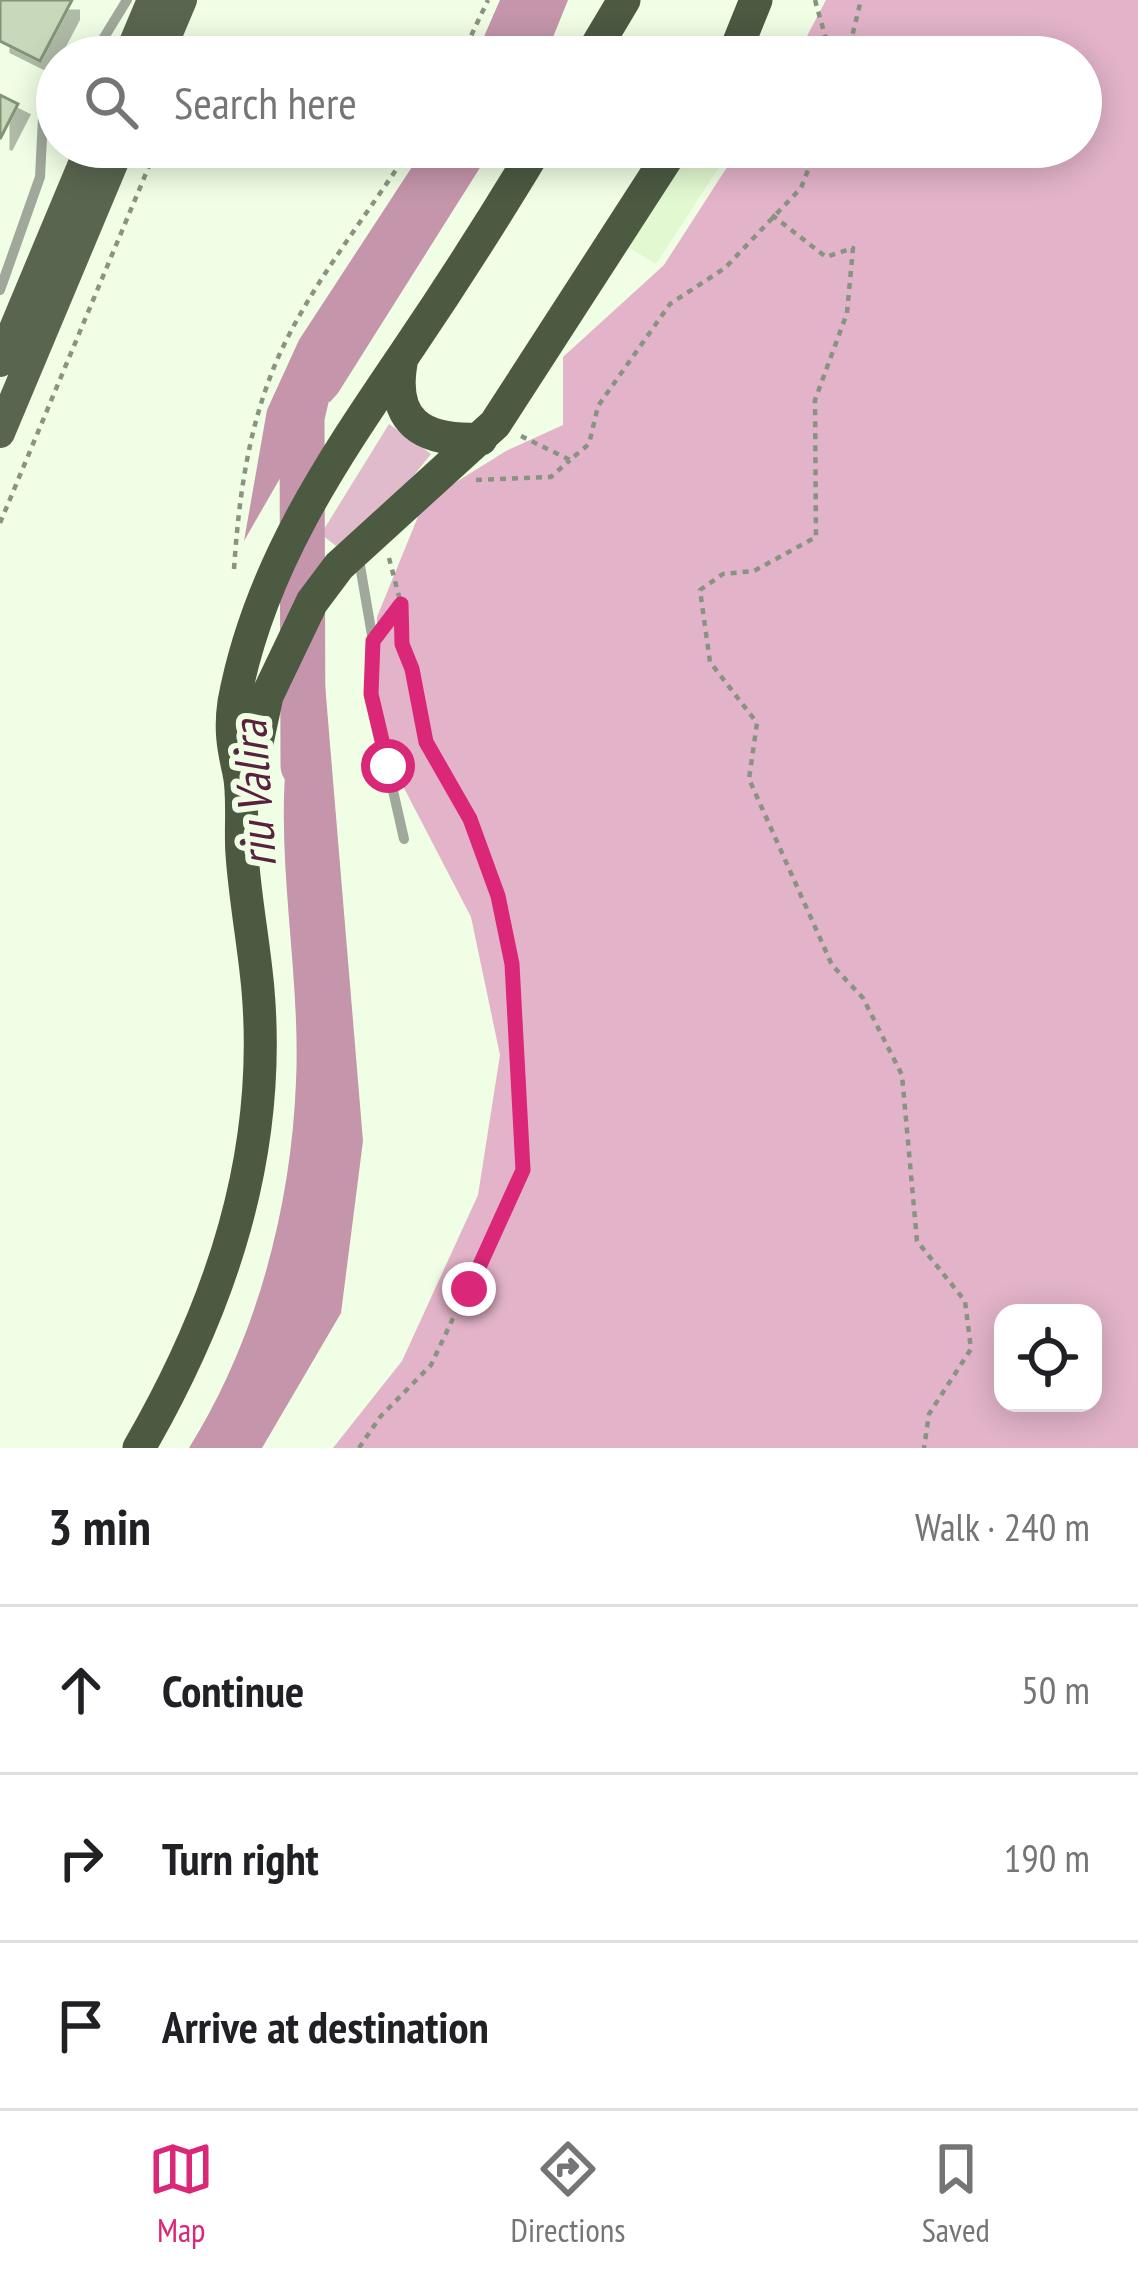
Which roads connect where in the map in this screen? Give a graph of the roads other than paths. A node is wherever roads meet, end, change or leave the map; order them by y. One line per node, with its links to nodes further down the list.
1 (127, 0): 6 (lane)
2 (152, 0): 7 (main road)
3 (182, 0): 8 (main road)
4 (624, 0): 9 (highway)
5 (756, 0): 10 (highway)
6 (105, 36)
7 (137, 36)
8 (167, 36)
9 (603, 36)
10 (741, 36)
11 (40, 168): 16 (lane)
12 (81, 168): 18 (main road)
13 (111, 168): 20 (main road)
14 (524, 168): 17 (highway)
15 (660, 168): 19 (highway)
16 (0, 290)
17 (403, 357): 19 (highway); 21 (highway)
18 (0, 362)
19 (488, 431): 22 (highway)
20 (0, 433)
21 (286, 547): 22 (highway); 23 (highway)
22 (343, 564): 23 (highway); 24 (lane)
23 (239, 774): 25 (highway)
24 (404, 838)
25 (140, 1448)

